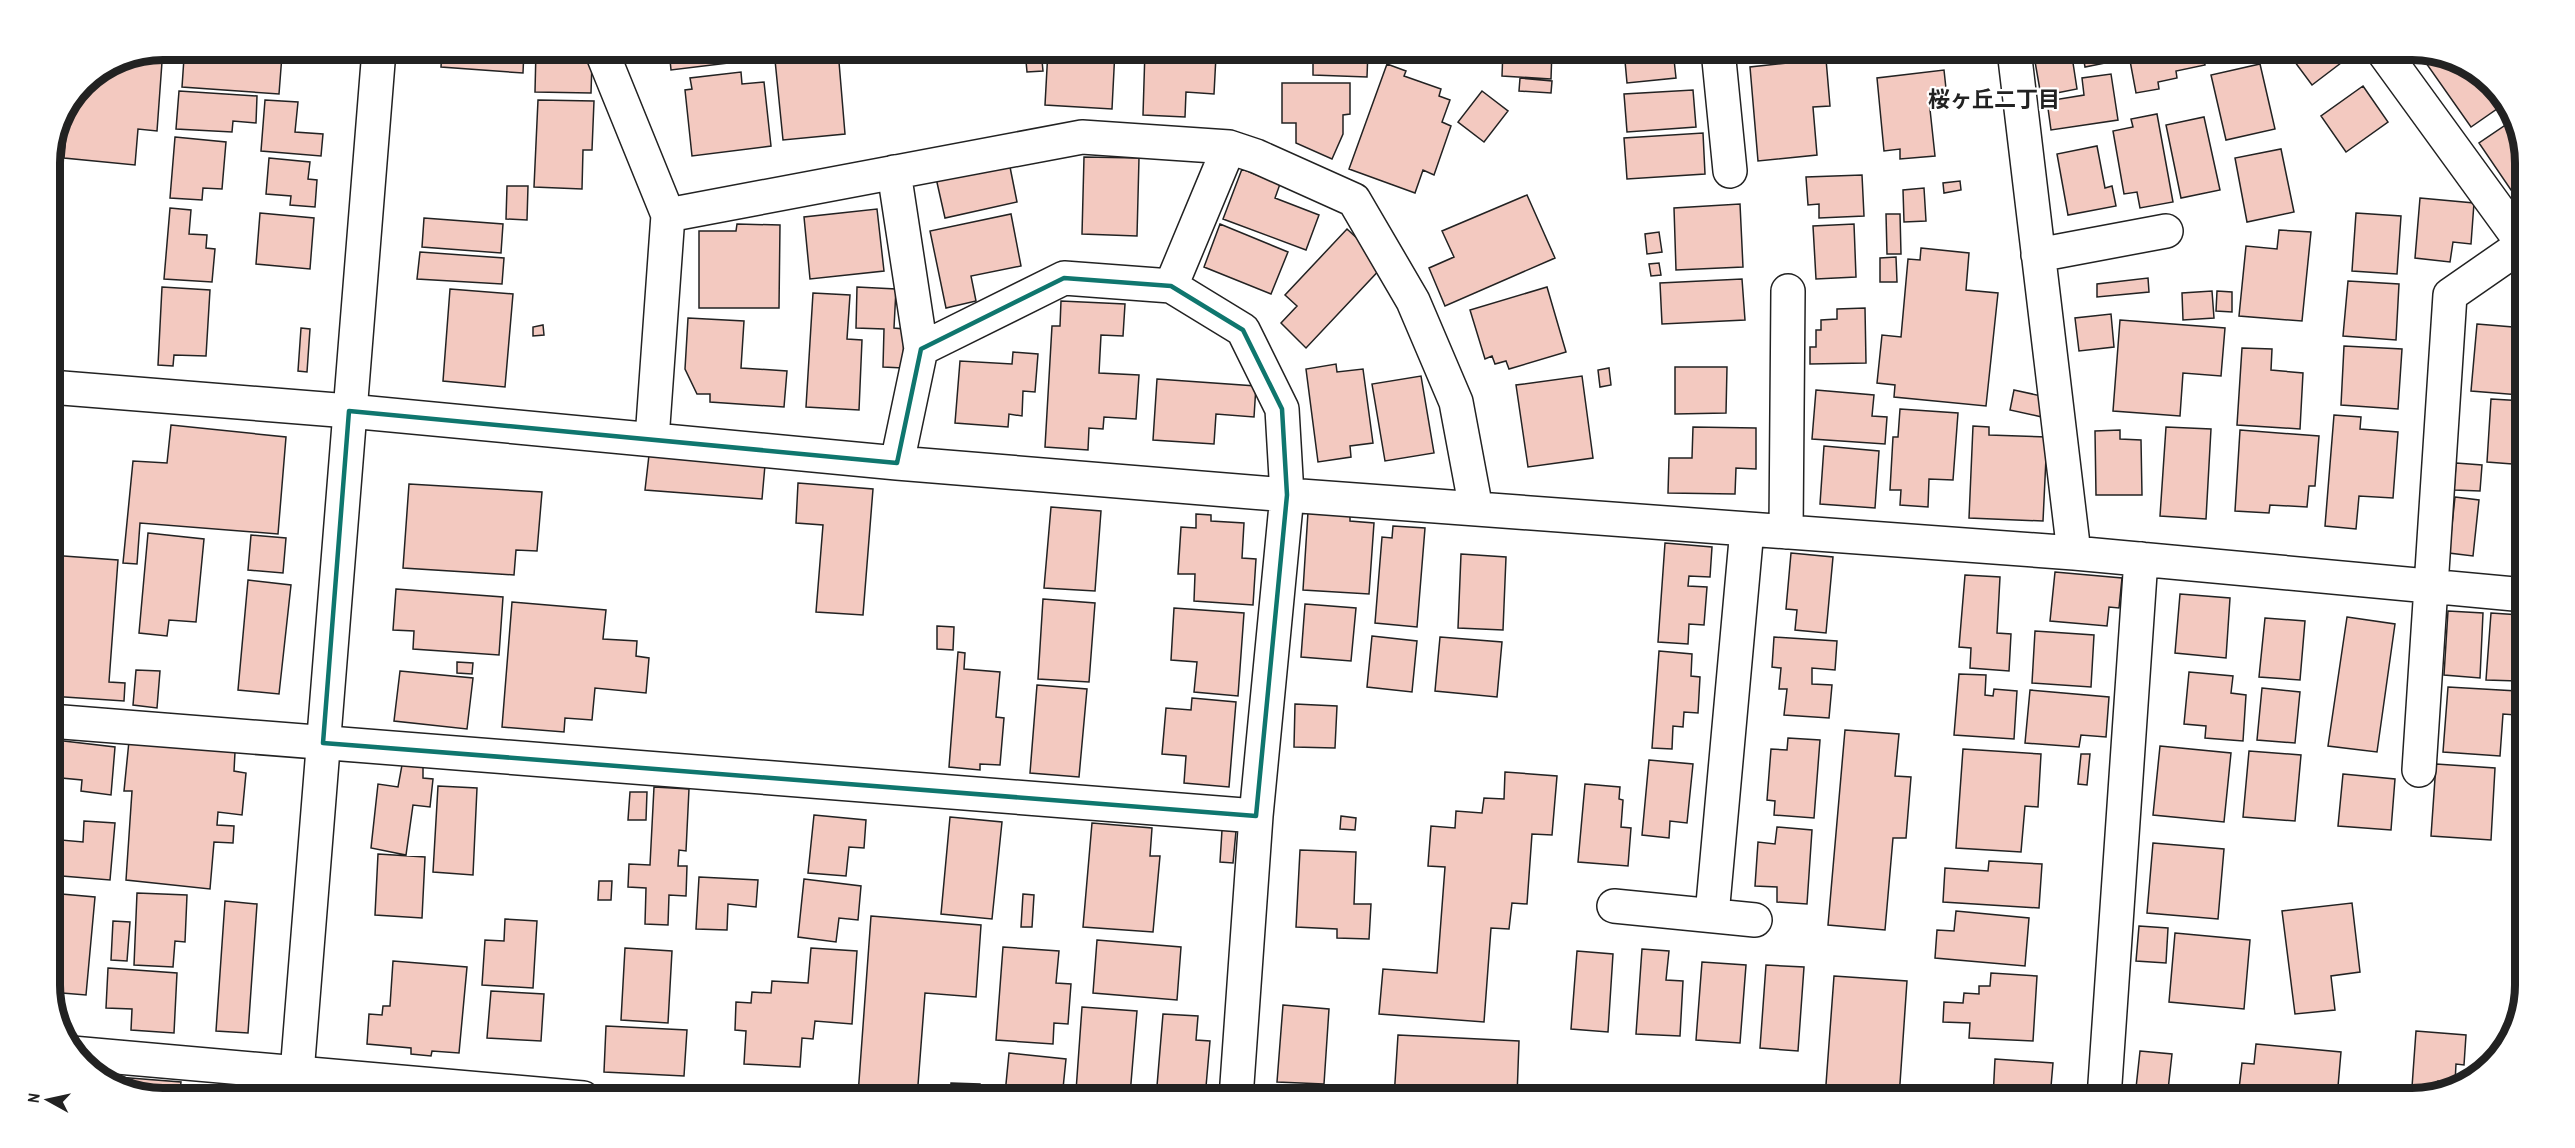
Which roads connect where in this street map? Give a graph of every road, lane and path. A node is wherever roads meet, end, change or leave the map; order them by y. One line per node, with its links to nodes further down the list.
1 (378, 60): 18 (street)
2 (605, 60): 9 (street)
3 (1719, 60): 7 (street)
4 (2015, 60): 13 (street)
5 (2389, 60): 11 (street)
6 (1229, 147): 8 (street); 14 (street); 22 (street)
7 (1730, 171)
8 (894, 172): 9 (street); 16 (street)
9 (668, 215): 19 (street)
10 (2166, 231): 13 (street)
11 (2515, 232)
12 (2515, 250): 27 (street)
13 (2038, 255): 25 (street)
14 (1171, 286): 16 (street); 21 (street)
15 (1788, 291): 24 (street)
16 (921, 349): 20 (street)
17 (60, 388): 18 (street)
18 (350, 411): 19 (street); 30 (street)
19 (652, 440): 20 (street)
20 (897, 463): 21 (street)
21 (1287, 495): 22 (street); 32 (street)
22 (1476, 509): 23 (street)
23 (1747, 529): 24 (street); 34 (street)
24 (1786, 532): 25 (street)
25 (2074, 553): 26 (street)
26 (2141, 560): 27 (street); 40 (street)
27 (2432, 587): 28 (street); 31 (street)
28 (2515, 595)
29 (60, 722): 30 (street)
30 (323, 743): 32 (street); 37 (street)
31 (2419, 770)
32 (1256, 816): 39 (street)
33 (1614, 906): 34 (street)
34 (1712, 915): 35 (street)
35 (1755, 920)
36 (88, 1055): 37 (street)
37 (296, 1086): 38 (street)
38 (344, 1088)
39 (1237, 1088)
40 (2105, 1088)

